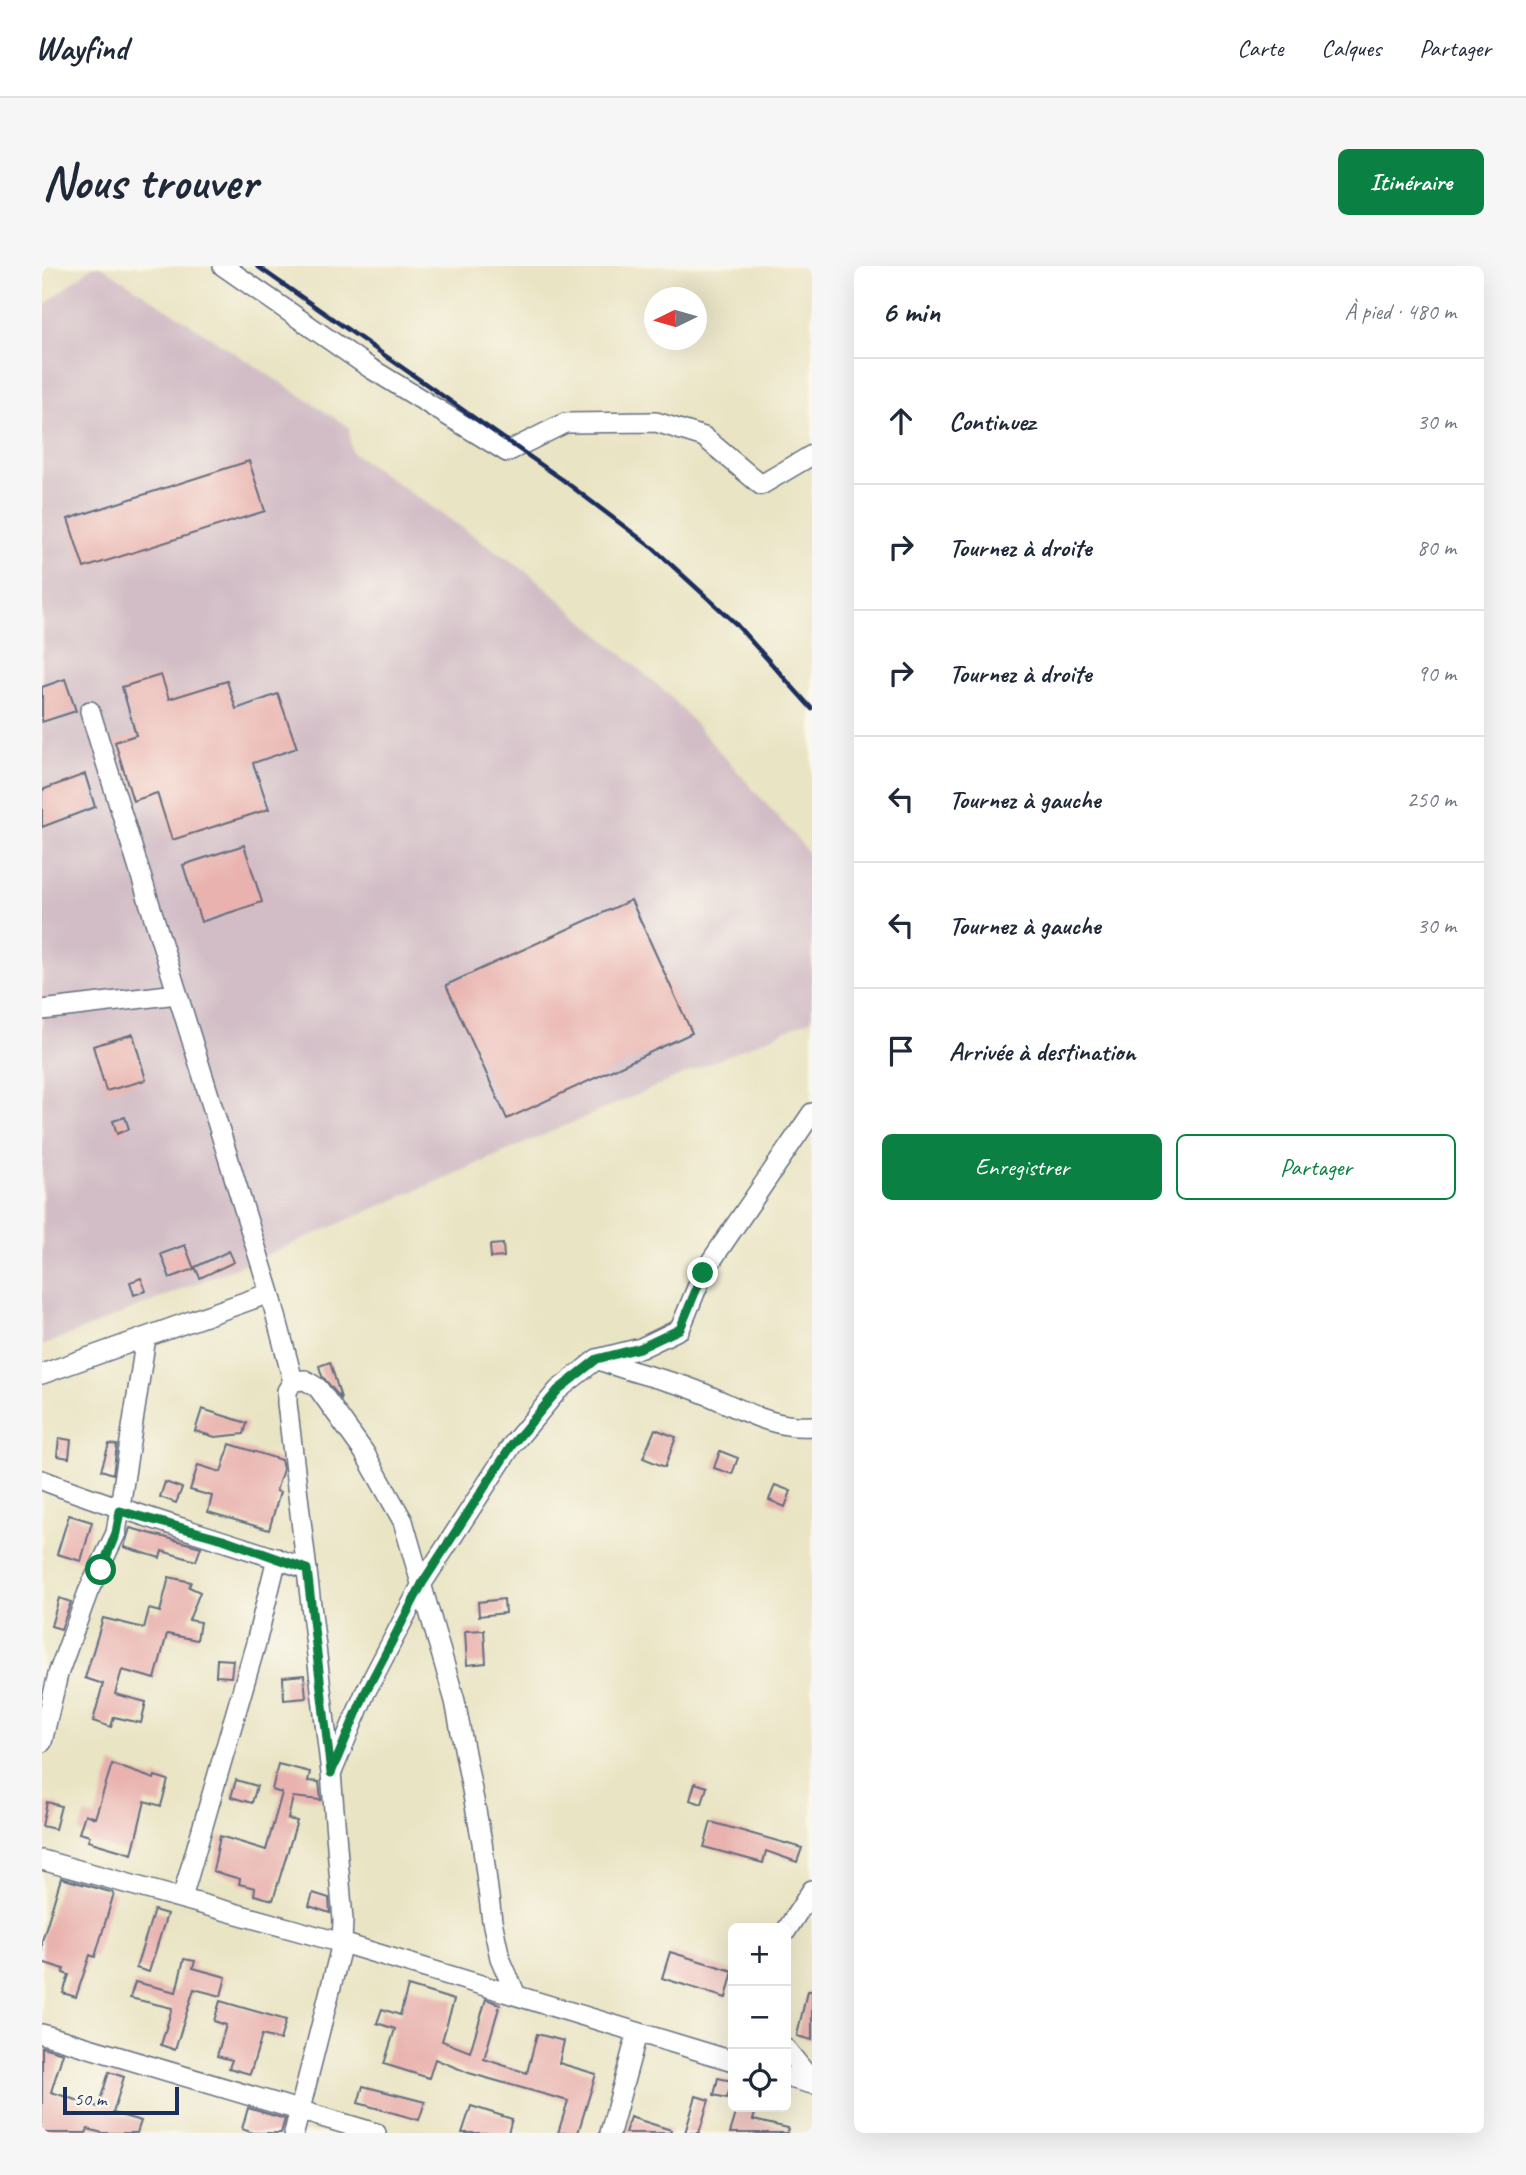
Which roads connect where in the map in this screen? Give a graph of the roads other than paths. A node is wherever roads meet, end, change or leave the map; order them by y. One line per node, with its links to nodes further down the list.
1 (223, 266): 2 (street)
2 (812, 455)
3 (90, 711): 4 (street)
4 (177, 995): 5 (street); 7 (street)
5 (42, 1010)
6 (812, 1113): 9 (street)
7 (270, 1293): 8 (street); 11 (street)
8 (146, 1337): 10 (street); 14 (street)
9 (597, 1359): 12 (street); 17 (street)
10 (42, 1374)
11 (293, 1381): 16 (street); 17 (street)
12 (812, 1426)
13 (42, 1480): 14 (street)
14 (120, 1511): 15 (street); 18 (street)
15 (276, 1558): 16 (street); 23 (street)
16 (307, 1569): 20 (street)
17 (423, 1582): 20 (street); 26 (street)
18 (50, 1672): 19 (street)
19 (42, 1742)
20 (331, 1773): 25 (street)
21 (42, 1860): 23 (street)
22 (812, 1890): 24 (street)
23 (181, 1898): 25 (street)
24 (791, 1923)
25 (342, 1943): 26 (street); 33 (street)
26 (516, 1994): 28 (street)
27 (42, 2034): 33 (street)
28 (637, 2034): 30 (street); 36 (street)
29 (791, 2055): 32 (street)
30 (728, 2061)
31 (791, 2078): 32 (street)
32 (812, 2082)
33 (301, 2112): 34 (street); 35 (street)
34 (294, 2133)
35 (376, 2133)
36 (610, 2133)

